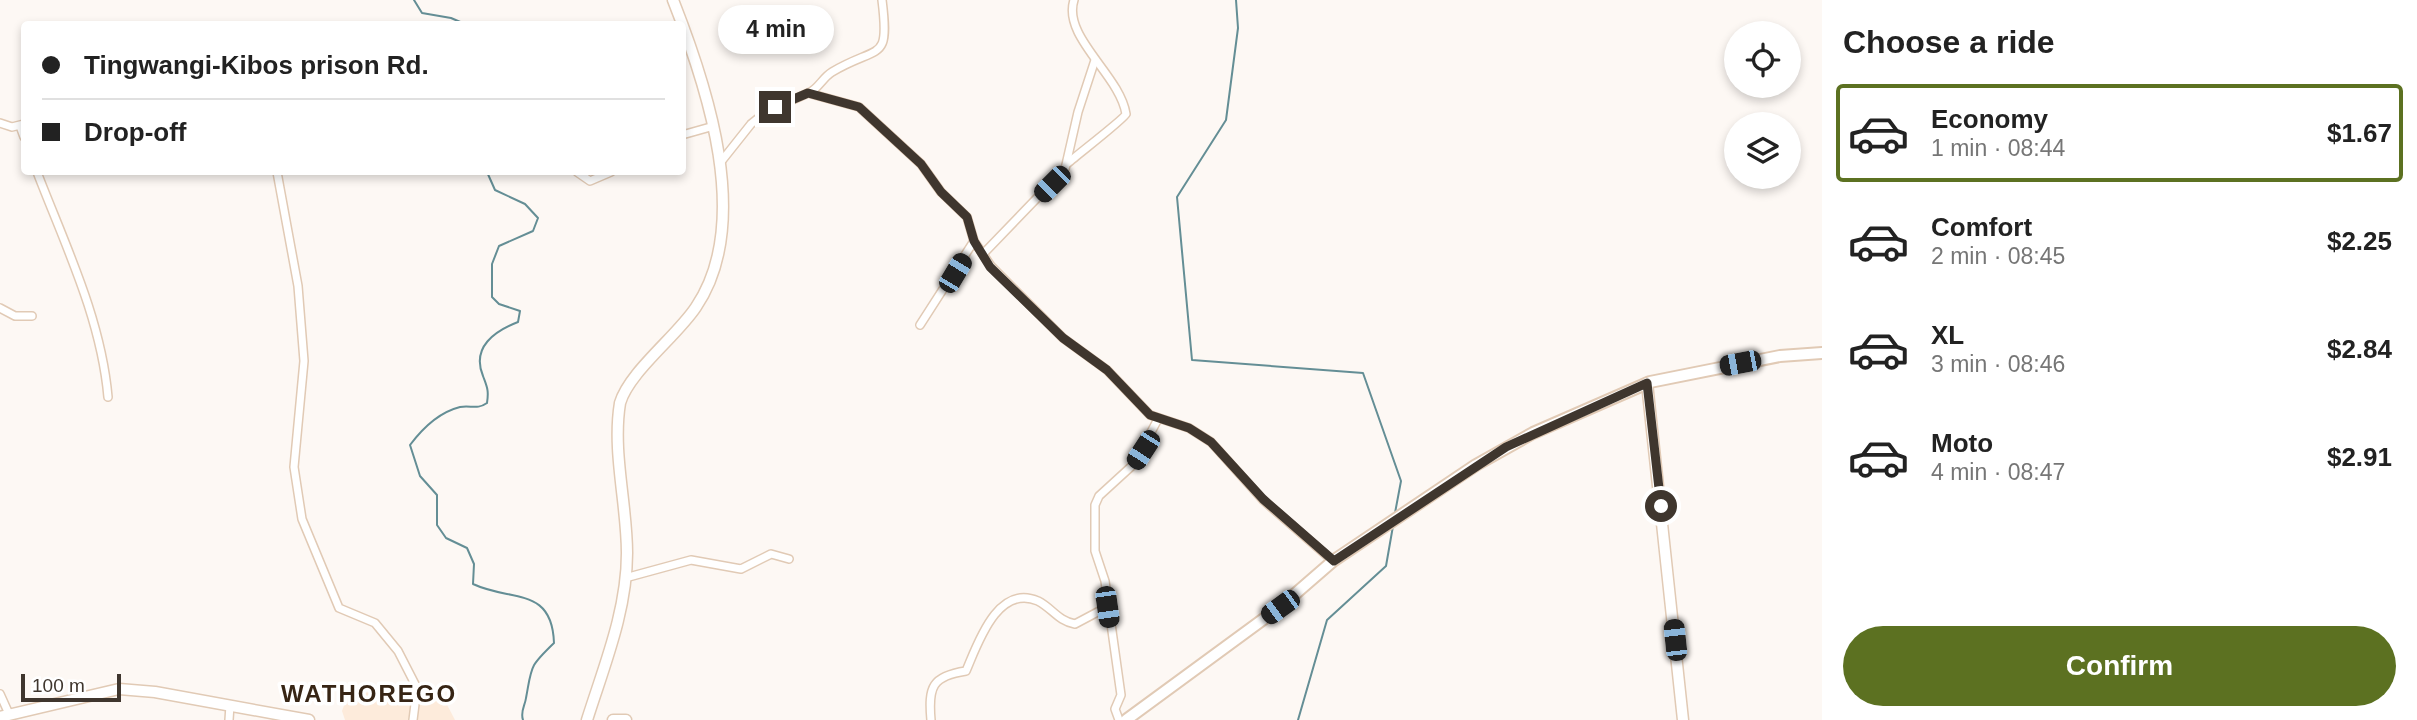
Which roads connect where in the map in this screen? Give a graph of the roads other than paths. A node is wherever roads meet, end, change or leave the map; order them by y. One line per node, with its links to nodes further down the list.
1 (673, 0): 4 (street)
2 (882, 0): 7 (street)
3 (1074, 0): 6 (street)
4 (682, 21)
5 (686, 32): 10 (street)
6 (1095, 60): 12 (street); 12 (street)
7 (808, 93): 13 (street); 18 (street)
8 (0, 123): 9 (street)
9 (21, 125)
10 (714, 126): 11 (street); 13 (street)
11 (686, 134)
12 (1068, 164): 19 (street)
13 (718, 165): 29 (street)
14 (38, 175): 25 (street)
15 (278, 175): 37 (street)
16 (581, 175): 17 (street)
17 (604, 175)
18 (974, 241): 19 (street); 22 (street)
19 (984, 253): 26 (street)
20 (0, 308): 21 (street)
21 (32, 316)
22 (920, 325)
23 (1822, 353): 24 (main road)
24 (1647, 383): 28 (main road); 42 (street)
25 (108, 397)
26 (1158, 419): 28 (street); 30 (street)
27 (789, 559): 29 (street)
28 (1334, 561): 34 (main road)
29 (625, 578): 38 (street)
30 (1107, 607): 34 (street); 41 (street)
31 (0, 694): 33 (street)
32 (230, 705): 33 (street); 35 (street); 36 (street)
33 (5, 715)
34 (1127, 719)
35 (229, 720)
36 (309, 720)
37 (413, 720)
38 (587, 720)
39 (613, 720): 40 (street)
40 (626, 720)
41 (931, 720)
42 (1683, 720)

